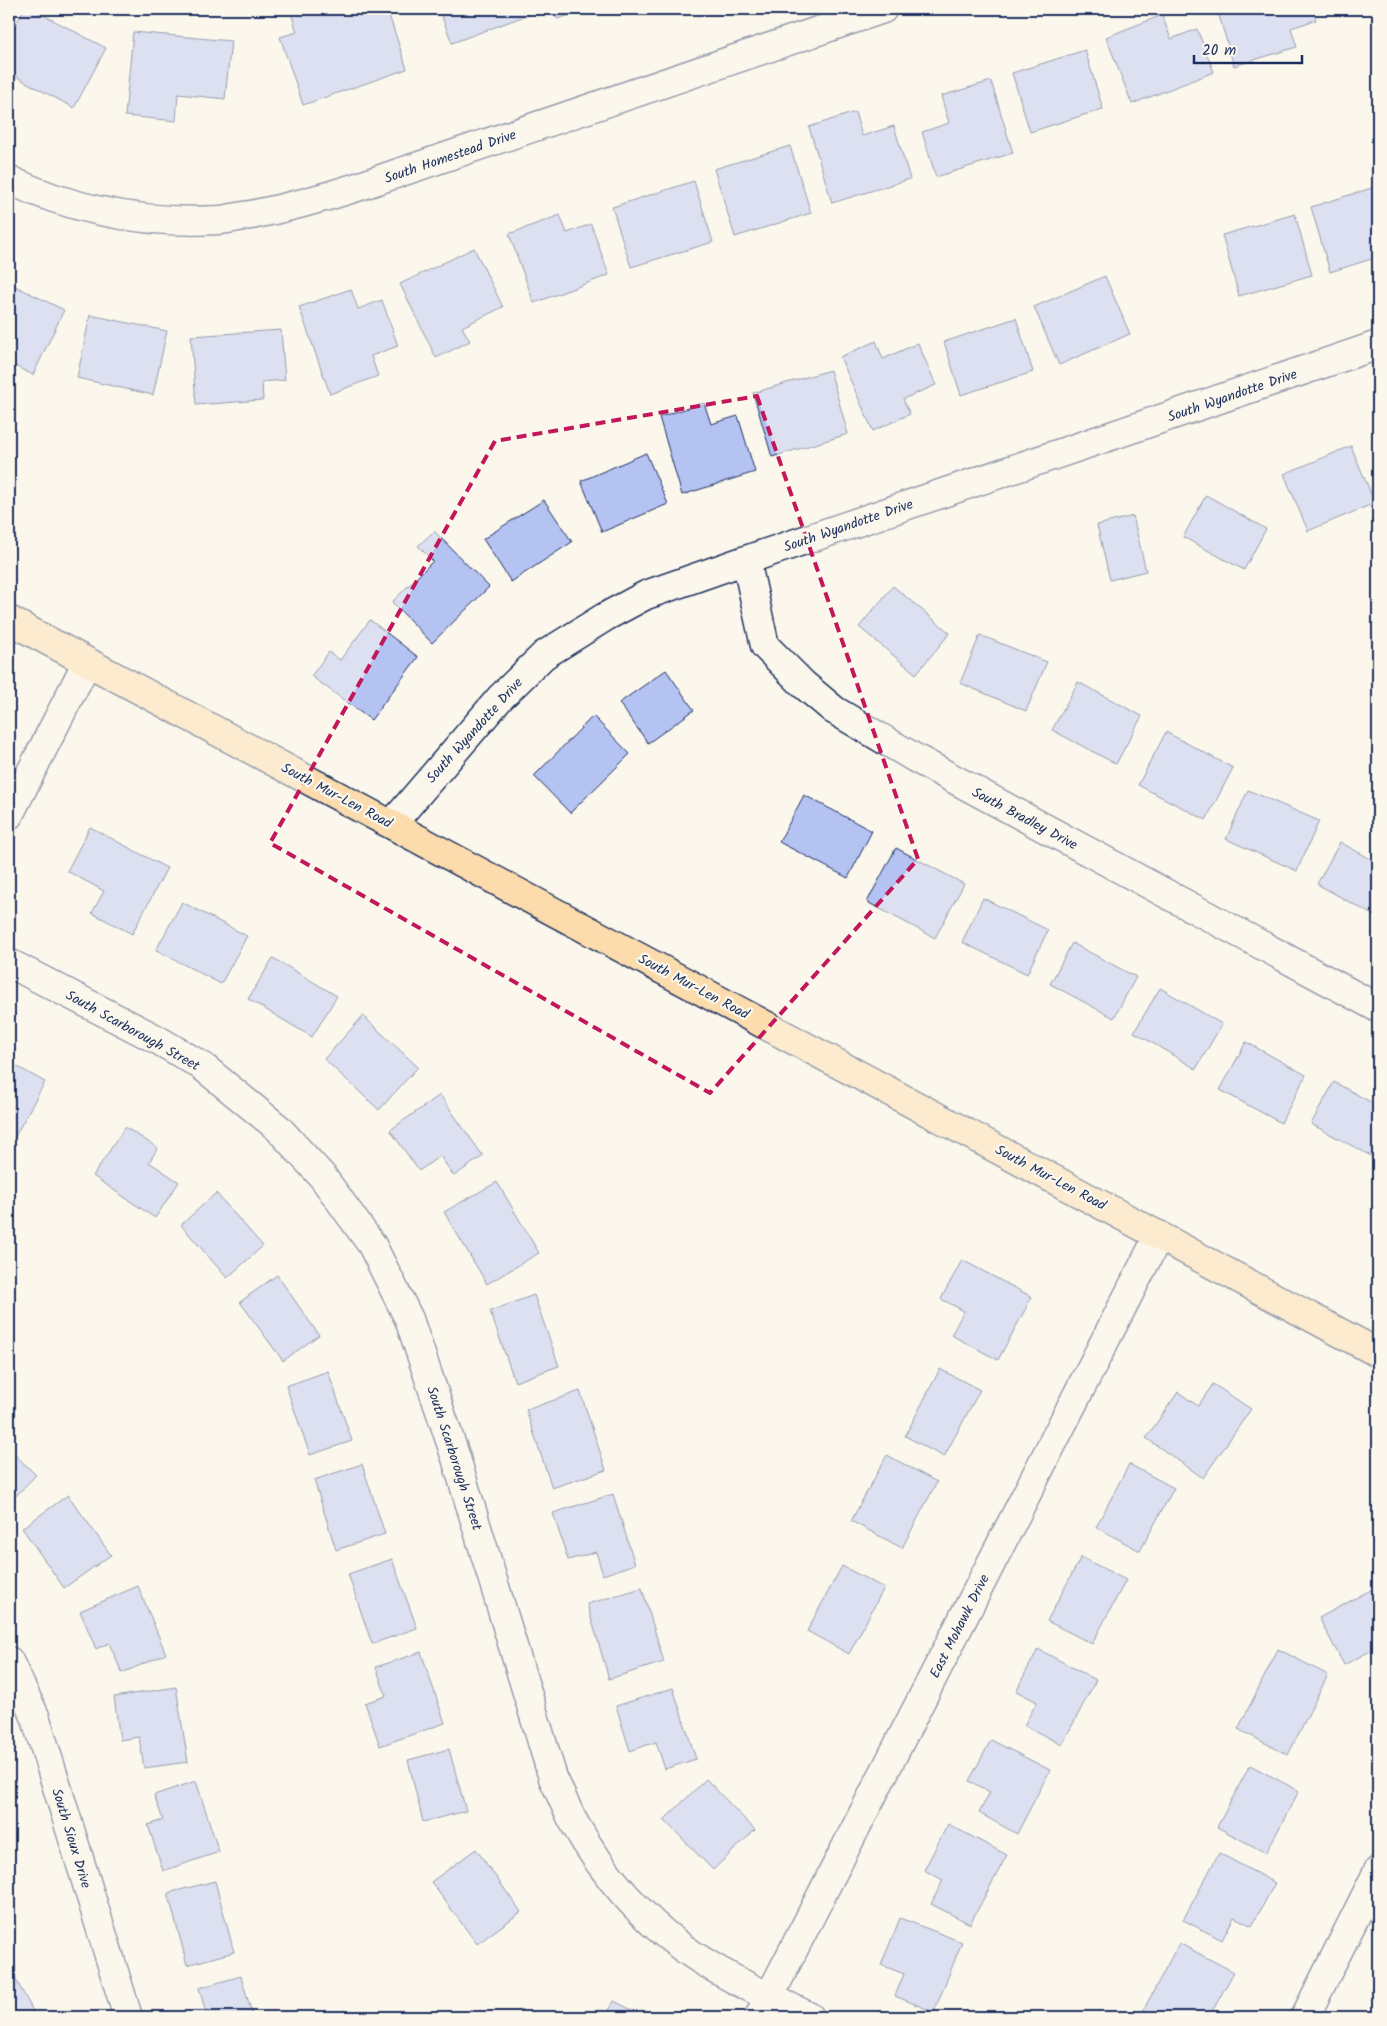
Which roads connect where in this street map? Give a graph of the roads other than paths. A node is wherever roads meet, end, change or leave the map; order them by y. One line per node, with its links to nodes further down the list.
1 (882, 9): 2 (street, South Homestead Drive)
2 (9, 180)
3 (1378, 345): 4 (street, South Wyandotte Drive)
4 (746, 560): 8 (street, South Wyandotte Drive); 10 (street, South Bradley Drive)
5 (9, 620): 6 (main road, South Mur-Len Road)
6 (87, 662): 7 (street); 8 (main road, South Mur-Len Road)
7 (9, 815)
8 (392, 824): 11 (main road, South Mur-Len Road)
9 (9, 963): 15 (street, South Scarborough Street)
10 (1378, 1008)
11 (1159, 1235): 12 (main road, South Mur-Len Road); 15 (street, East Mohawk Drive)
12 (1378, 1353)
13 (9, 1661): 16 (street, South Sioux Drive)
14 (1378, 1871): 18 (street)
15 (764, 2007): 17 (street, South Scarborough Street)
16 (128, 2017)
17 (810, 2017)
18 (1305, 2017)

